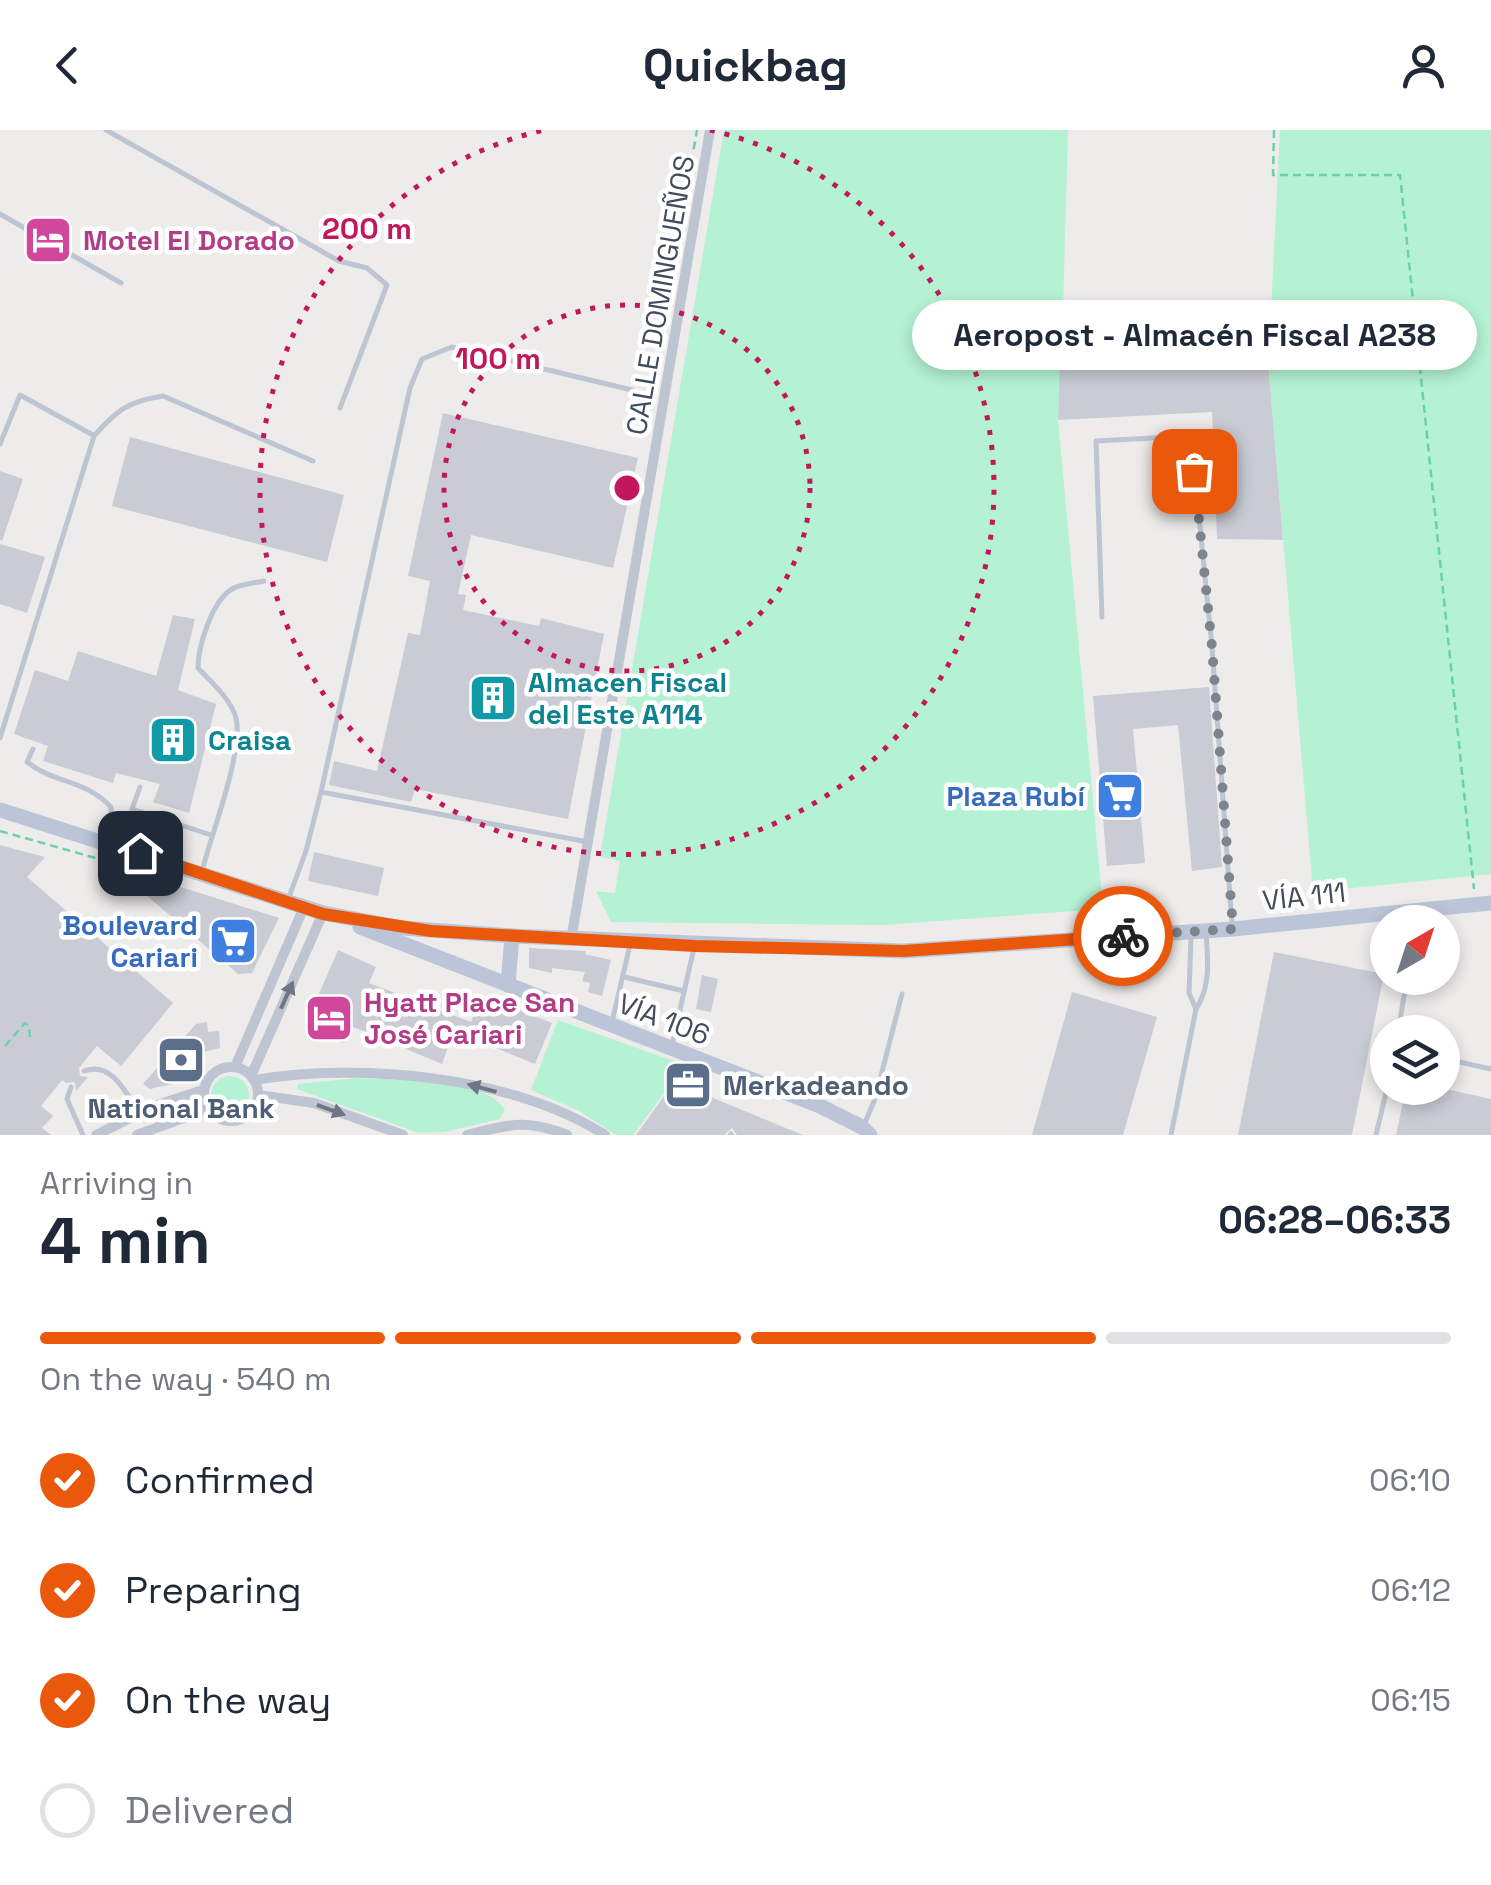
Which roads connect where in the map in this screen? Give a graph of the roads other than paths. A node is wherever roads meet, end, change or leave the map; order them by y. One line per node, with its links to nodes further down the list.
1 (106, 130): 6 (lane)
2 (710, 130): 18 (street, CALLE DOMINGUEÑOS)
3 (0, 214): 4 (lane)
4 (121, 282)
5 (632, 390): 15 (lane)
6 (340, 408)
7 (94, 436): 8 (lane); 9 (lane); 12 (lane)
8 (0, 444)
9 (313, 461)
10 (264, 581): 17 (lane)
11 (1102, 617): 25 (lane)
12 (0, 738)
13 (34, 749): 19 (lane)
14 (140, 787): 17 (lane)
15 (320, 792): 18 (lane); 21 (lane)
16 (0, 810): 19 (main road, VÍA 111)
17 (211, 836): 20 (lane)
18 (588, 842): 28 (street, CALLE DOMINGUEÑOS)
19 (110, 843): 20 (main road, VÍA 111)
20 (201, 872): 21 (main road, VÍA 111)
21 (288, 901): 22 (main road, VÍA 111)
22 (304, 907): 23 (main road, VÍA 111); 39 (street)
23 (323, 914): 27 (main road, VÍA 111); 32 (main road, VÍA 106); 42 (street, one-way to 23)
24 (1370, 919): 25 (main road, VÍA 111)
25 (1233, 929): 26 (main road, VÍA 111)
26 (1198, 931): 30 (main road, VÍA 111); 35 (lane); 35 (lane)
27 (512, 936): 28 (main road, VÍA 111); 32 (main road)
28 (571, 940): 29 (main road, VÍA 111)
29 (631, 942): 30 (main road, VÍA 111); 31 (lane)
30 (695, 946): 33 (lane)
31 (622, 977): 33 (lane); 36 (lane)
32 (508, 985): 36 (main road, VÍA 106)
33 (684, 991): 37 (lane)
34 (902, 994): 52 (lane)
35 (1196, 1009): 61 (lane)
36 (611, 1025): 37 (main road, VÍA 106)
37 (671, 1048): 52 (main road, VÍA 106)
38 (1460, 1062): 40 (lane)
39 (235, 1067): 42 (street); 44 (street)
40 (1491, 1069)
41 (84, 1071): 49 (lane)
42 (252, 1078): 45 (street); 46 (street, one-way to 42)
43 (71, 1087): 53 (lane)
44 (203, 1090): 48 (street); 49 (street)
45 (258, 1095): 50 (street); 57 (street, one-way to 57)
46 (529, 1102): 51 (street); 60 (street)
47 (1383, 1105): 62 (lane)
48 (208, 1109): 50 (street); 55 (street)
49 (139, 1113): 54 (street)
50 (231, 1121): 56 (street)
51 (526, 1123): 58 (street); 59 (street)
52 (866, 1131)
53 (83, 1135)
54 (96, 1135)
55 (137, 1135)
56 (230, 1135)
57 (403, 1135)
58 (467, 1135)
59 (567, 1135)
60 (605, 1135)
61 (1170, 1135)
62 (1376, 1135)

